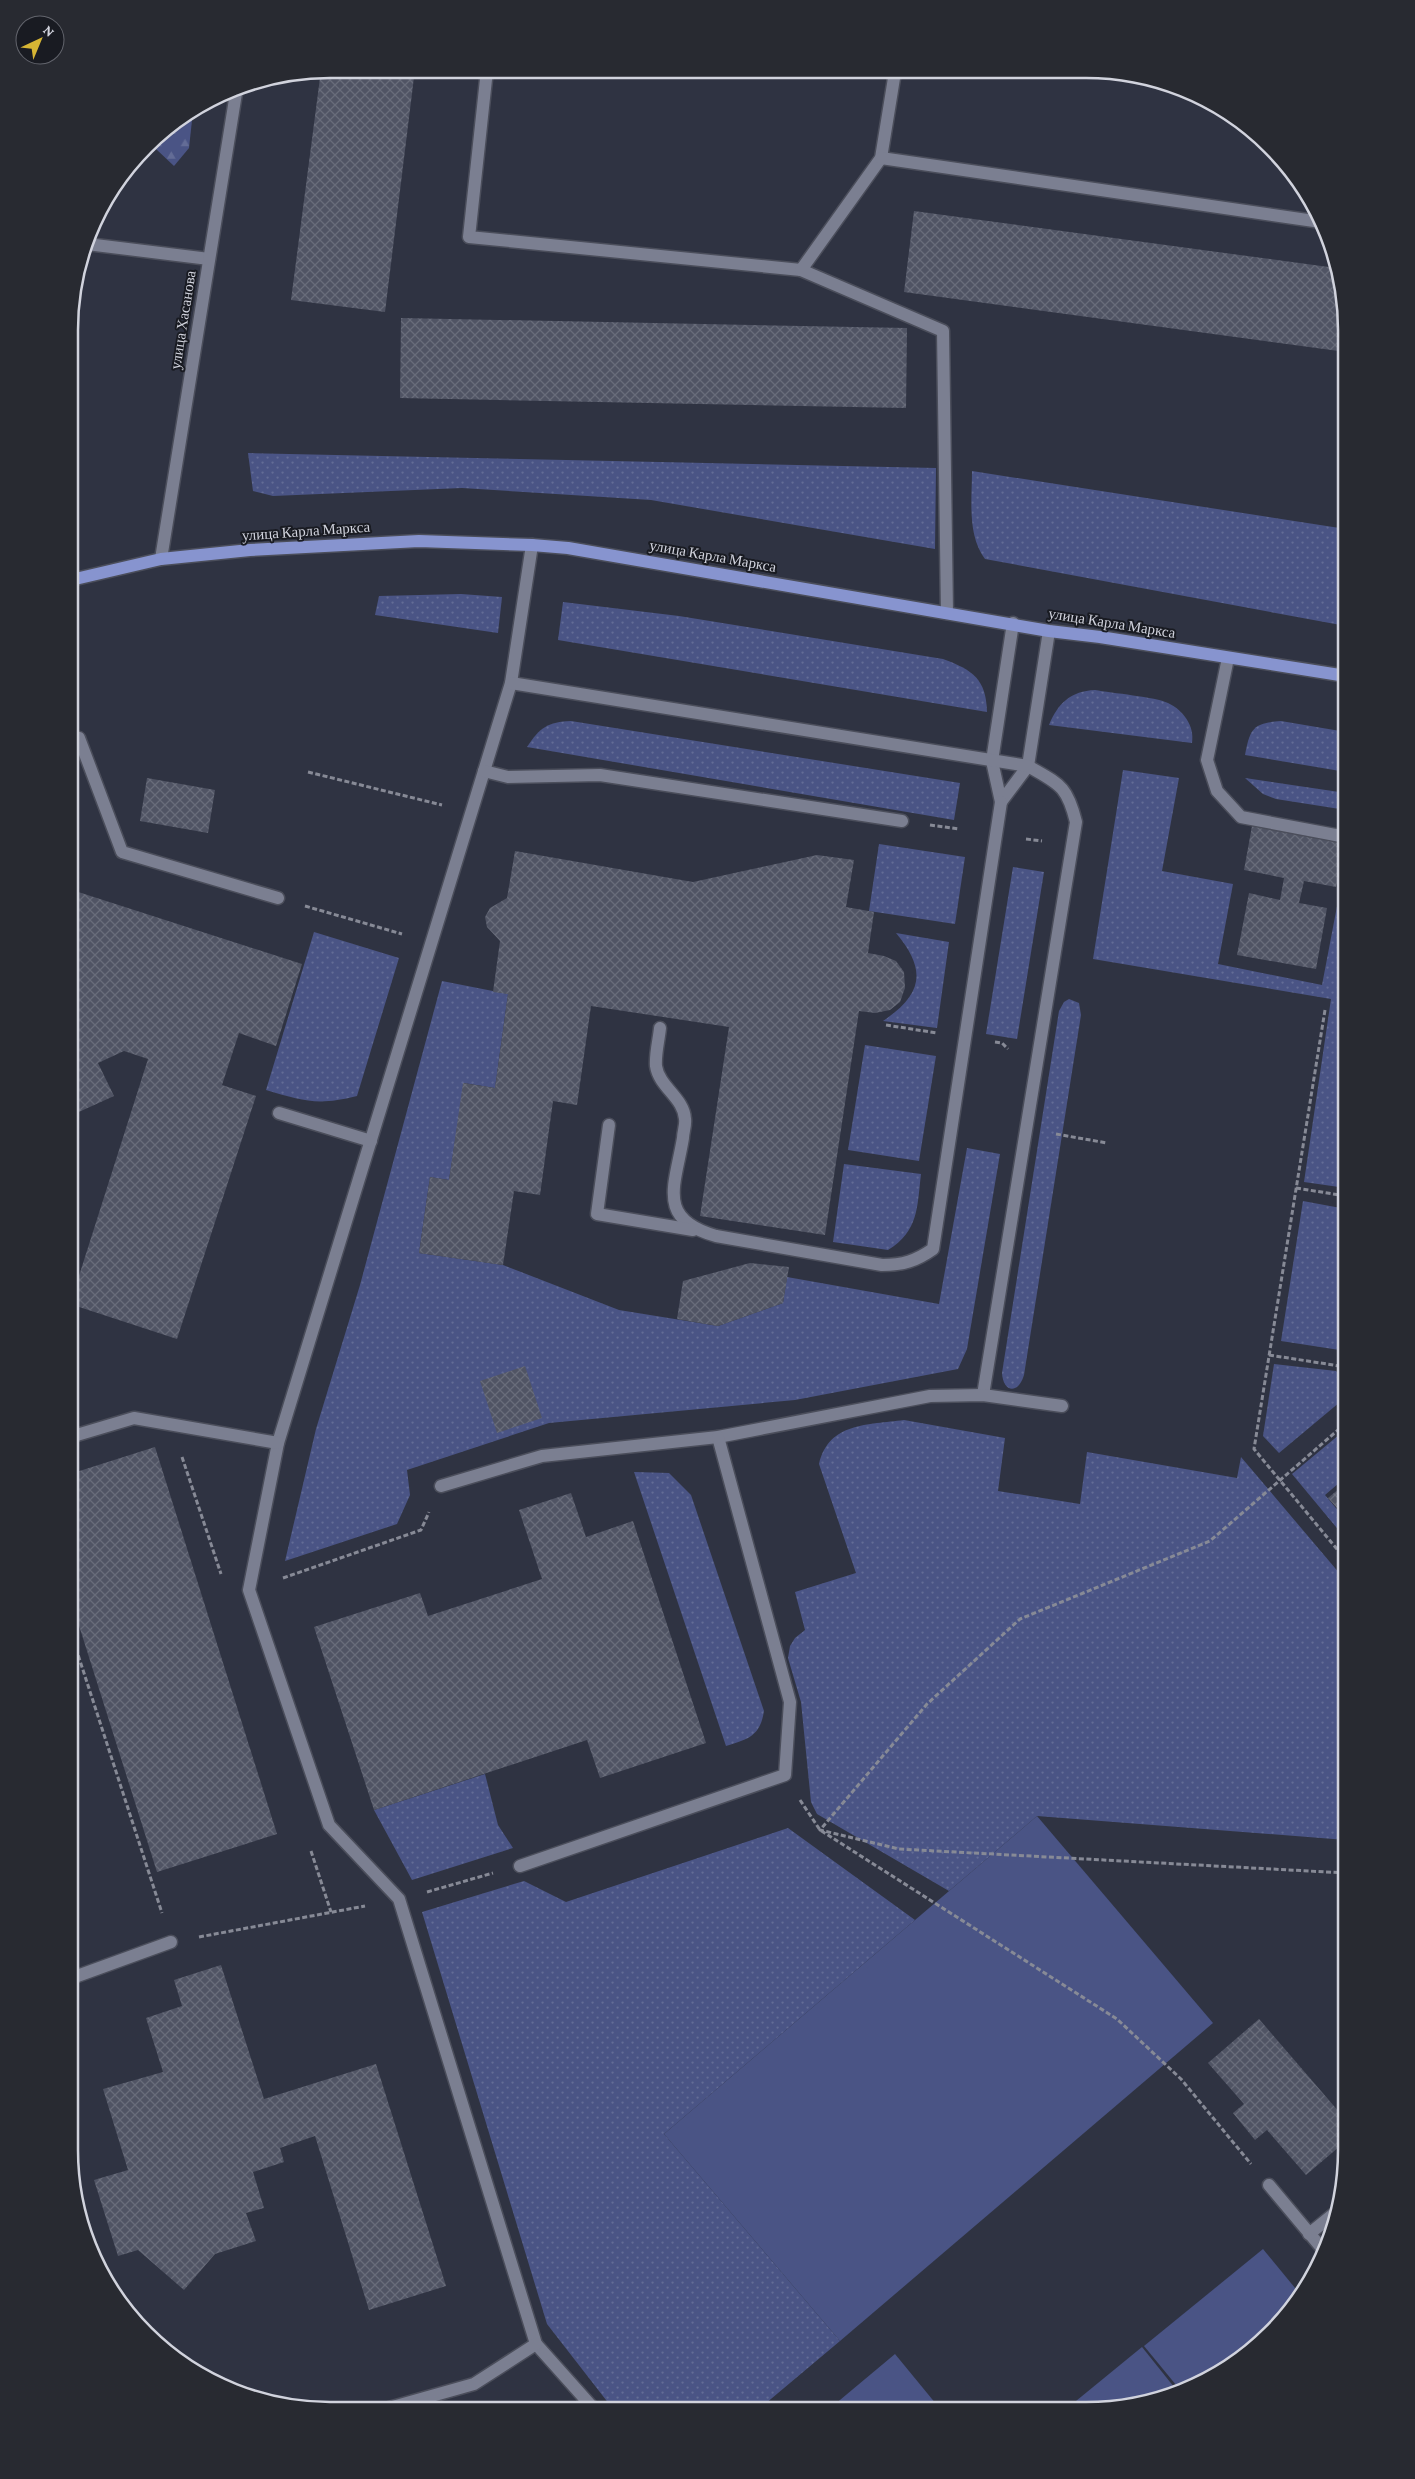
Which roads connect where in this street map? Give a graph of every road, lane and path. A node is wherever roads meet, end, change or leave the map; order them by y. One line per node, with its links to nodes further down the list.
1 (486, 78): 8 (street)
2 (894, 78): 4 (street)
3 (236, 96): 7 (street, улица Хасанова)
4 (881, 158): 5 (street); 8 (street)
5 (1313, 221)
6 (92, 245): 7 (street)
7 (209, 259): 10 (street, улица Хасанова)
8 (801, 270): 12 (street)
9 (532, 545): 10 (main road, улица Карла Маркса); 12 (main road, улица Карла Маркса); 17 (street)
10 (161, 559): 11 (main road, улица Карла Маркса)
11 (78, 578)
12 (946, 613): 13 (main road, улица Карла Маркса)
13 (1013, 623): 14 (main road, улица Карла Маркса); 19 (street)
14 (1049, 631): 15 (main road, улица Карла Маркса); 20 (street)
15 (1228, 658): 16 (main road, улица Карла Маркса); 26 (street)
16 (1338, 675)
17 (511, 683): 19 (street); 21 (street)
18 (78, 738): 27 (street)
19 (992, 760): 20 (street); 23 (street)
20 (1028, 766): 23 (street); 39 (street)
21 (484, 771): 24 (street); 25 (street)
22 (308, 772): 24 (path)
23 (1001, 802): 36 (street)
24 (472, 812): 28 (street)
25 (902, 820)
26 (1338, 835)
27 (278, 898): 28 (path)
28 (432, 943): 33 (street)
29 (1325, 1010): 34 (path)
30 (660, 1028): 36 (street)
31 (279, 1113): 33 (street)
32 (608, 1125): 36 (street)
33 (371, 1140): 44 (street)
34 (1296, 1188): 35 (path); 37 (path)
35 (1338, 1195)
36 (698, 1231)
37 (1269, 1355): 38 (path); 45 (path)
38 (1338, 1366)
39 (983, 1395): 40 (street); 43 (street)
40 (1062, 1406)
41 (1338, 1430): 45 (path)
42 (78, 1435): 44 (street)
43 (718, 1437): 46 (street); 52 (street)
44 (278, 1443): 48 (street)
45 (1279, 1480): 47 (path); 51 (path)
46 (441, 1486): 48 (path)
47 (1338, 1550)
48 (248, 1590): 54 (street)
49 (78, 1655): 55 (path)
50 (812, 1819): 51 (path)
51 (820, 1830): 53 (path); 57 (path)
52 (520, 1866): 54 (path)
53 (1338, 1873)
54 (399, 1899): 55 (path); 61 (street)
55 (171, 1942): 56 (street)
56 (78, 1976)
57 (1269, 2185): 59 (street)
58 (1328, 2219): 59 (street)
59 (1310, 2234): 60 (street)
60 (1318, 2245)
61 (536, 2344): 62 (street); 63 (street)
62 (410, 2402)
63 (588, 2402)

